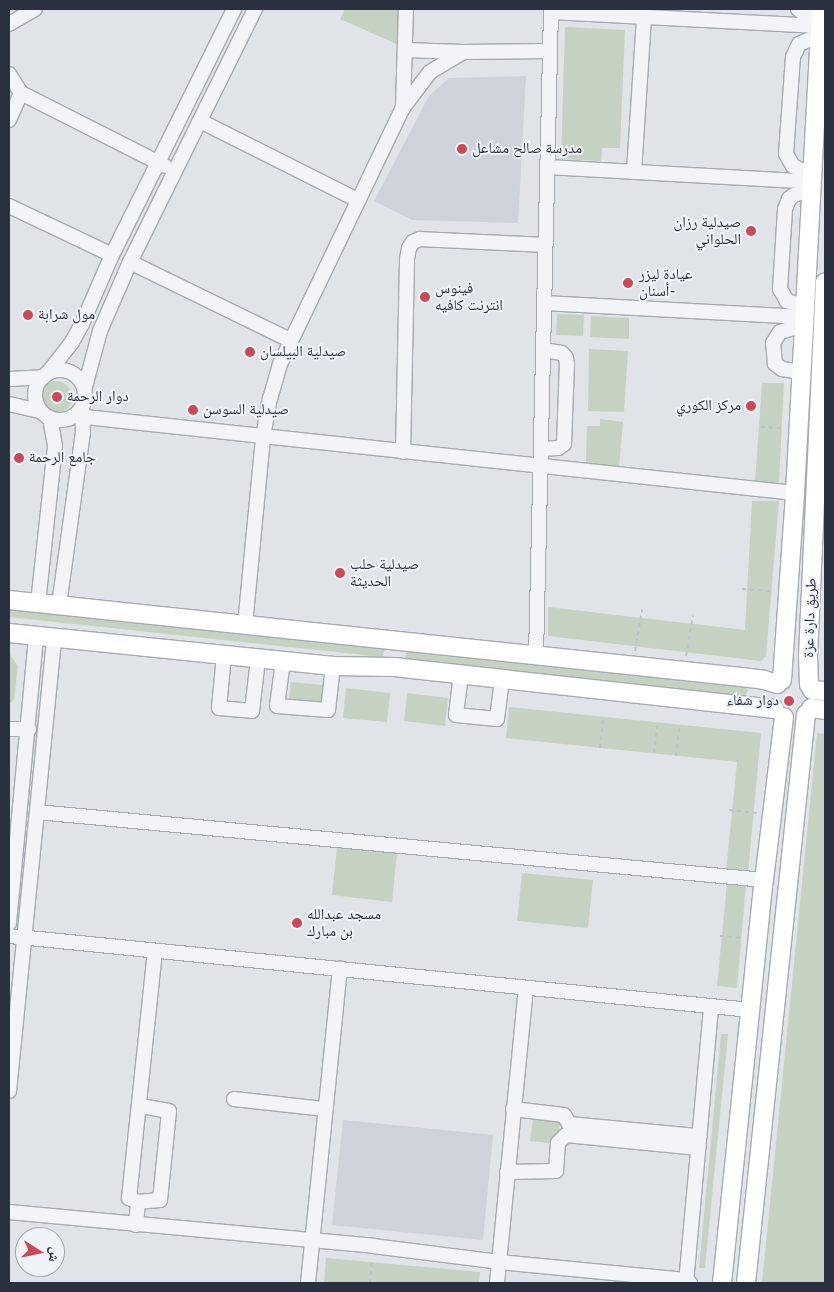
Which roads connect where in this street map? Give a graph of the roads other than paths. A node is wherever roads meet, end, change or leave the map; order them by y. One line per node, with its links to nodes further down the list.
1 (35, 9): 9 (street)
2 (234, 9): 18 (street)
3 (255, 9): 17 (street)
4 (406, 9): 10 (street)
5 (798, 9): 8 (street)
6 (551, 10): 7 (street); 11 (street)
7 (644, 17): 8 (street); 21 (street)
8 (820, 22): 22 (main road); 22 (street)
9 (9, 24)
10 (405, 50): 12 (street); 15 (street)
11 (550, 51): 12 (street); 19 (street)
12 (463, 52): 15 (street)
13 (9, 74): 14 (street)
14 (21, 94): 16 (street); 18 (street)
15 (402, 109): 23 (street)
16 (9, 120)
17 (200, 121): 20 (street); 23 (street)
18 (158, 162): 20 (street); 26 (street)
19 (547, 167): 21 (street); 25 (street)
20 (175, 171): 27 (street)
21 (634, 172): 22 (street)
22 (811, 182): 30 (main road); 30 (street)
23 (358, 200): 31 (street)
24 (9, 206): 26 (street)
25 (545, 244): 29 (street); 42 (street)
26 (112, 255): 34 (street)
27 (130, 262): 31 (street); 36 (street)
28 (825, 282): 44 (main road, طريق دارة عزة)
29 (544, 303): 30 (street); 32 (street)
30 (803, 316): 33 (main road); 33 (street)
31 (290, 340): 40 (street)
32 (543, 350): 41 (street); 41 (street)
33 (801, 372): 43 (main road)
34 (45, 375): 35 (street); 36 (street); 39 (street)
35 (9, 379)
36 (85, 387): 38 (street)
37 (9, 404): 39 (street)
38 (80, 414): 39 (street); 40 (street); 49 (street)
39 (45, 415): 48 (street)
40 (263, 437): 42 (street); 50 (street)
41 (541, 449): 45 (street)
42 (403, 452): 45 (street)
43 (797, 454): 44 (street); 46 (main road)
44 (821, 455): 64 (main road, طريق دارة عزة)
45 (540, 465): 46 (street); 56 (street)
46 (795, 493): 63 (main road)
47 (9, 600): 48 (main road)
48 (38, 603): 49 (main road)
49 (59, 605): 50 (main road)
50 (245, 625): 54 (main road)
51 (9, 633): 52 (main road)
52 (36, 636): 53 (main road); 68 (street)
53 (54, 638): 55 (main road); 69 (street)
54 (397, 641): 56 (main road); 60 (main road)
55 (224, 655): 57 (main road); 57 (street)
56 (536, 656): 63 (main road)
57 (258, 659): 58 (main road)
58 (283, 660): 59 (main road); 59 (street)
59 (333, 666): 60 (main road)
60 (394, 667): 61 (main road)
61 (461, 674): 62 (main road); 62 (street)
62 (502, 679): 66 (main road)
63 (780, 682): 64 (main road); 66 (main road)
64 (815, 689): 65 (main road)
65 (814, 711): 66 (main road); 95 (main road)
66 (780, 713): 70 (main road)
67 (9, 728): 68 (street)
68 (29, 730): 71 (street)
69 (37, 812): 70 (street); 73 (street)
70 (764, 880): 78 (main road)
71 (9, 923)
72 (9, 936): 73 (street)
73 (24, 938): 74 (street); 79 (street)
74 (155, 951): 75 (street); 81 (street)
75 (340, 969): 76 (street); 82 (street)
76 (526, 988): 77 (street); 83 (street)
77 (711, 1006): 78 (street); 84 (street)
78 (750, 1010): 94 (main road)
79 (9, 1091)
80 (234, 1099): 82 (street)
81 (140, 1106): 86 (street); 86 (street)
82 (325, 1109): 89 (street)
83 (513, 1109): 84 (street); 85 (street)
84 (699, 1142): 85 (street); 91 (street)
85 (507, 1172): 90 (street)
86 (138, 1202): 88 (street)
87 (9, 1212): 88 (street)
88 (136, 1225): 89 (street)
89 (312, 1242): 90 (street); 92 (street)
90 (498, 1262): 91 (street); 93 (street)
91 (687, 1282)
92 (308, 1283)
93 (497, 1283)
94 (722, 1283)
95 (746, 1283)

